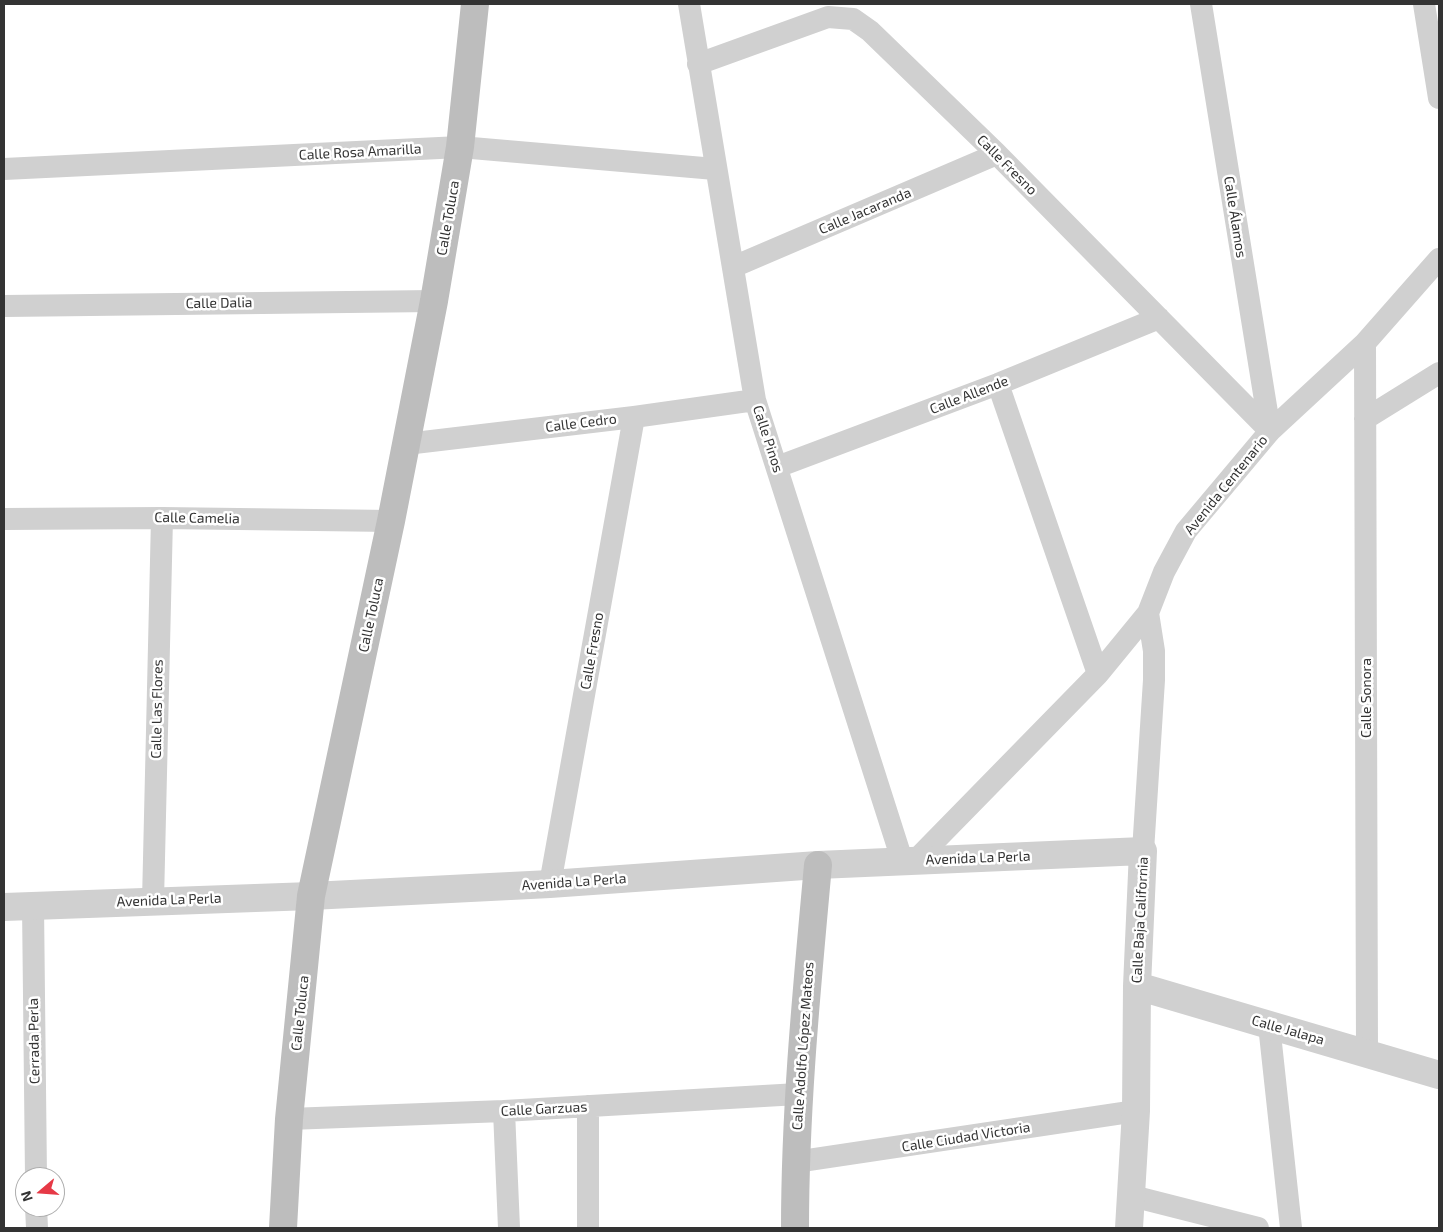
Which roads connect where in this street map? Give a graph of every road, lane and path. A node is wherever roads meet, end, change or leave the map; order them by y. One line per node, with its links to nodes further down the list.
1 (475, 4): 7 (main road, Calle Toluca)
2 (689, 4): 5 (street, Calle Pinos)
3 (1201, 4): 22 (street, Calle Álamos)
4 (1424, 4): 6 (street)
5 (698, 64): 8 (street, Calle Fresno); 10 (street, Calle Pinos)
6 (1439, 98)
7 (460, 147): 9 (street, Calle Rosa Amarilla); 10 (street, Calle Rosa Amarilla); 13 (main road, Calle Toluca)
8 (997, 154): 12 (street, Calle Jacaranda); 15 (street, Calle Fresno)
9 (4, 169)
10 (715, 169): 12 (street, Calle Pinos)
11 (1439, 259): 16 (street, Avenida Centenario)
12 (733, 267): 19 (street, Calle Pinos)
13 (434, 301): 14 (street, Calle Dalia); 23 (main road, Calle Toluca)
14 (4, 306)
15 (1159, 318): 18 (street, Calle Allende); 22 (street, Calle Fresno)
16 (1365, 343): 21 (street, Calle Sonora); 22 (street, Avenida Centenario)
17 (1439, 373): 21 (street)
18 (998, 384): 24 (street, Calle Allende); 29 (street)
19 (755, 400): 20 (street, Calle Cedro); 24 (street, Calle Pinos)
20 (634, 417): 23 (street, Calle Cedro); 33 (street, Calle Fresno)
21 (1365, 419): 40 (street, Calle Sonora)
22 (1270, 431): 28 (street, Avenida Centenario)
23 (406, 444): 27 (main road, Calle Toluca)
24 (777, 467): 31 (street, Calle Pinos)
25 (162, 518): 26 (street, Calle Camelia); 27 (street, Calle Camelia); 35 (street, Calle Las Flores)
26 (4, 519)
27 (391, 520): 34 (main road, Calle Toluca)
28 (1148, 613): 29 (street, Avenida Centenario); 30 (street, Calle Baja California)
29 (1098, 674): 31 (street, Avenida Centenario)
30 (1143, 851): 31 (street, Avenida La Perla); 38 (street, Calle Baja California)
31 (909, 860): 32 (street, Avenida La Perla)
32 (818, 865): 33 (street, Avenida La Perla); 42 (main road, Calle Adolfo López Mateos)
33 (550, 884): 34 (street, Avenida La Perla)
34 (311, 896): 35 (street, Avenida La Perla); 46 (main road, Calle Toluca)
35 (153, 901): 36 (street, Avenida La Perla)
36 (33, 905): 37 (street, Avenida La Perla); 48 (street, Cerrada Perla)
37 (4, 906)
38 (1137, 986): 39 (street, Calle Jalapa); 45 (street, Calle Baja California)
39 (1269, 1025): 40 (street, Calle Jalapa); 56 (street)
40 (1367, 1053): 41 (street, Calle Jalapa)
41 (1439, 1075)
42 (798, 1094): 43 (street, Calle Garzuas); 47 (main road, Calle Adolfo López Mateos)
43 (588, 1106): 44 (street, Calle Garzuas); 52 (street)
44 (504, 1111): 46 (street, Calle Garzuas); 51 (street)
45 (1136, 1111): 47 (street, Calle Ciudad Victoria); 49 (street, Calle Baja California)
46 (289, 1119): 50 (main road, Calle Toluca)
47 (795, 1162): 53 (main road, Calle Adolfo López Mateos)
48 (36, 1167)
49 (1132, 1196): 54 (street, Calle Baja California); 55 (street)
50 (283, 1228)
51 (510, 1228)
52 (588, 1228)
53 (795, 1228)
54 (1129, 1228)
55 (1258, 1228)
56 (1291, 1228)

